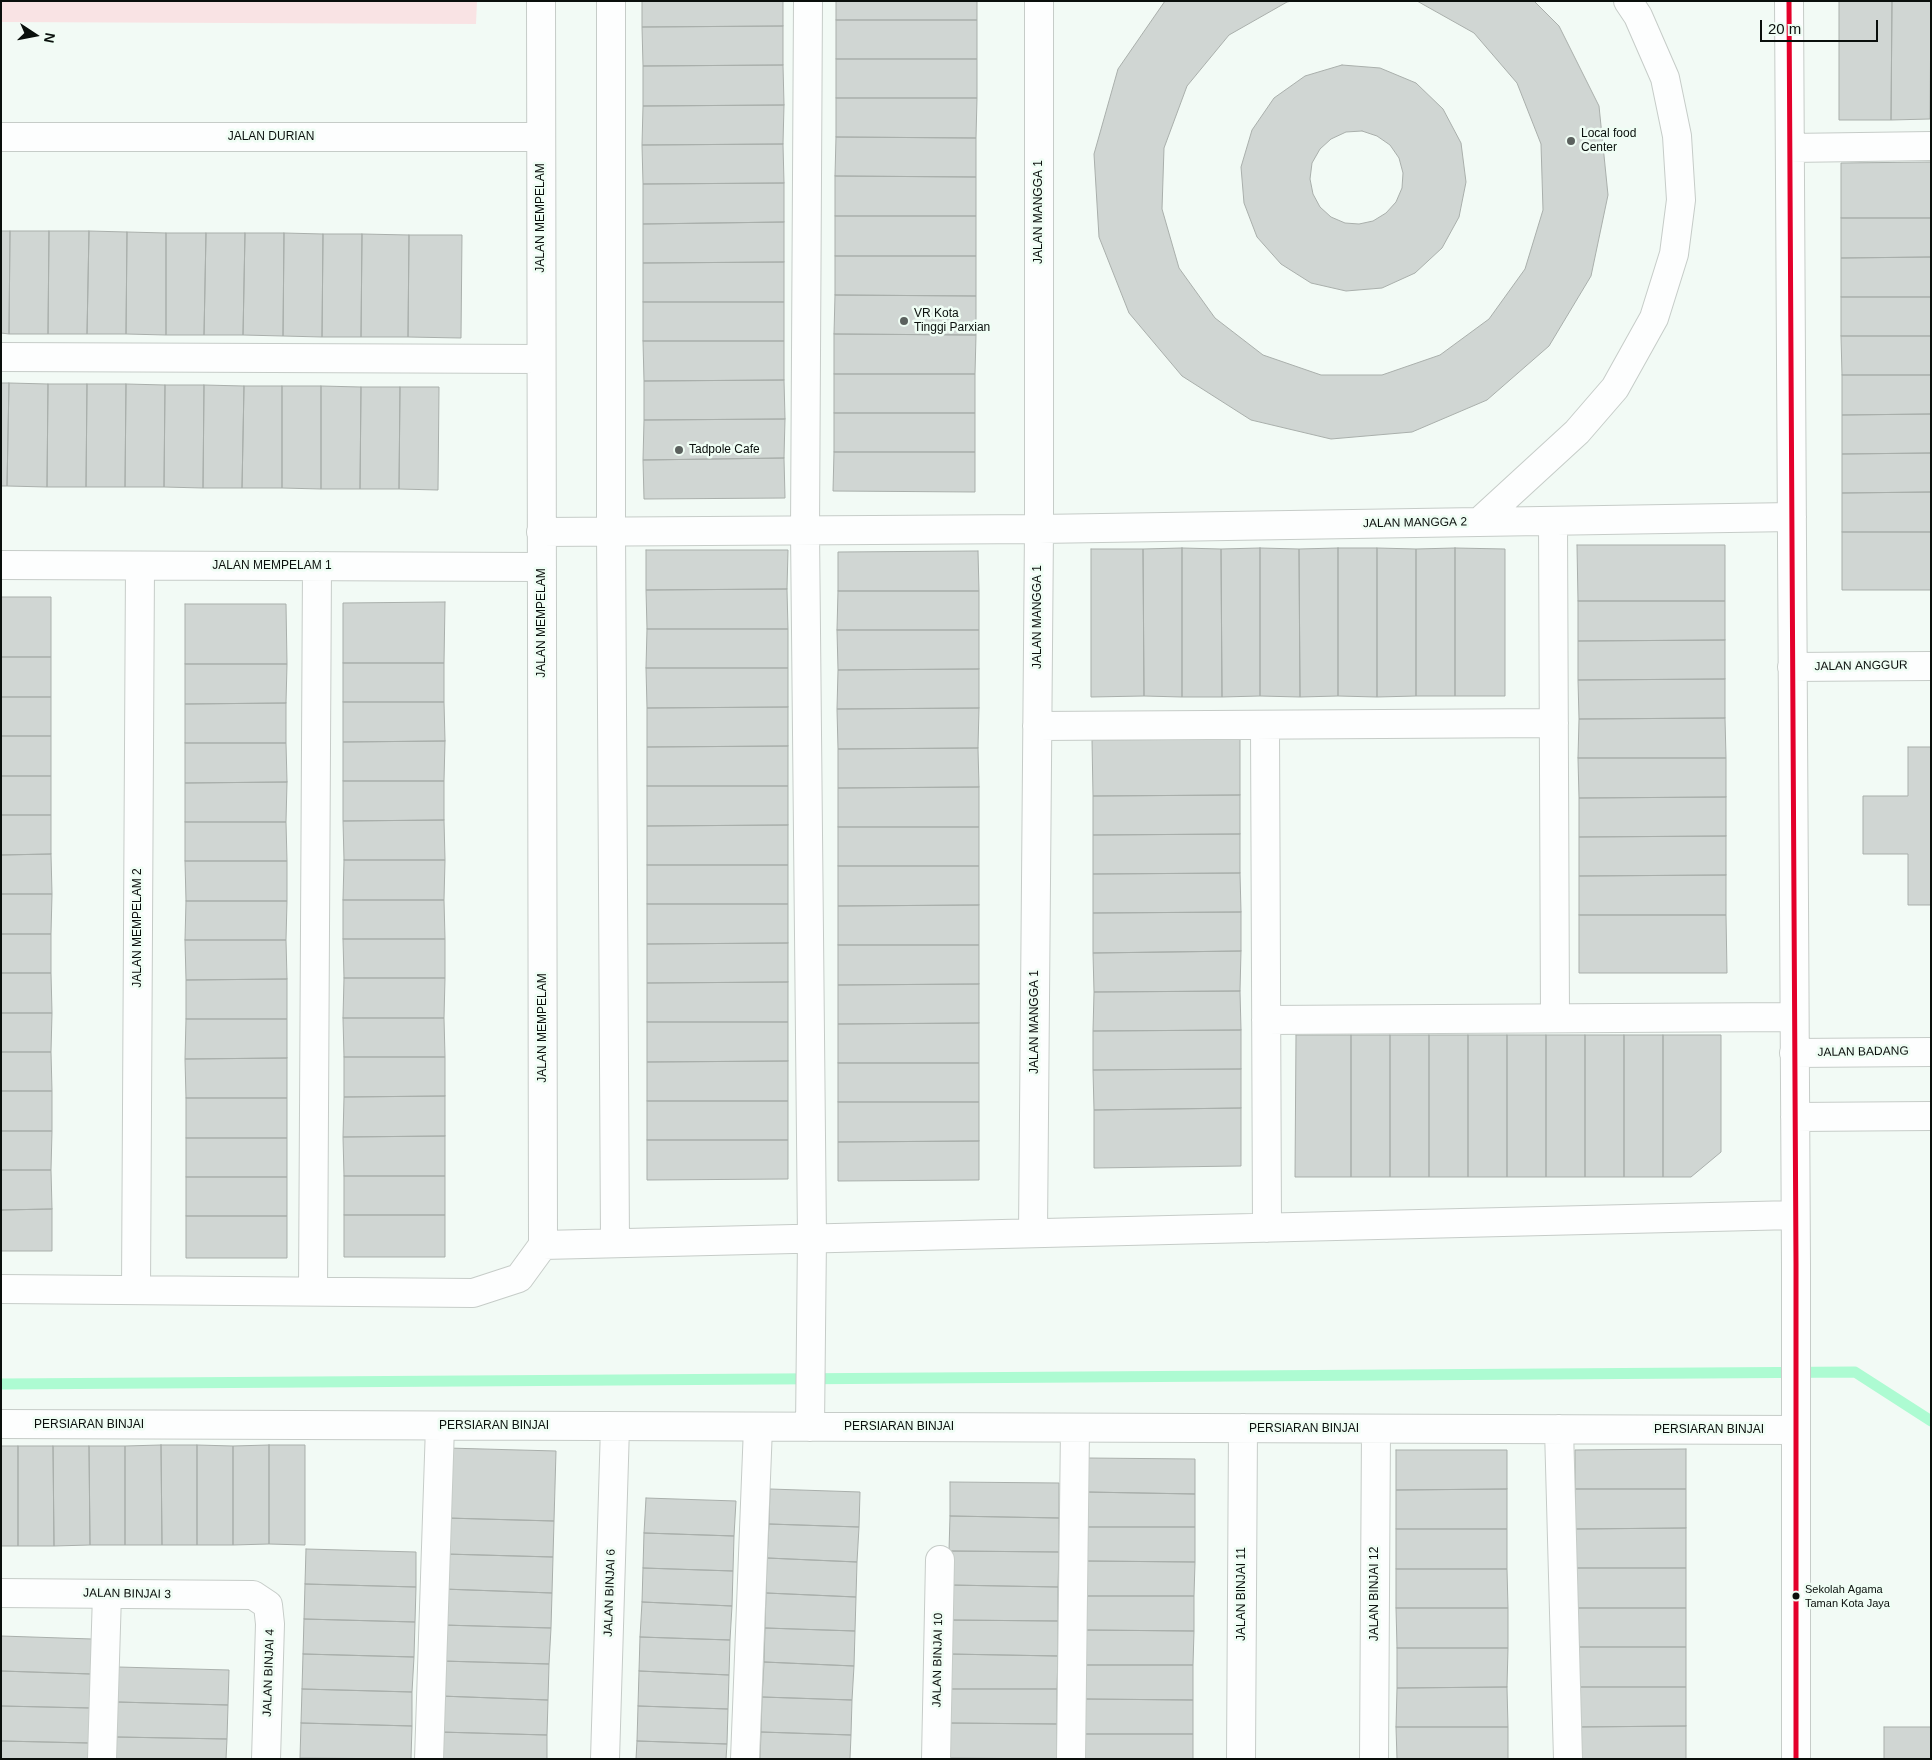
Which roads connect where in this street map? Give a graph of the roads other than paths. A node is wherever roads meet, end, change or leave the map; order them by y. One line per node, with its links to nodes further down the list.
1 (541, 1): 8 (street, JALAN MEMPELAM)
2 (612, 1): 18 (street)
3 (808, 1): 17 (street)
4 (1040, 1): 16 (street, JALAN MANGGA 1)
5 (1628, 1): 15 (street)
6 (1789, 1): 10 (street)
7 (1, 136): 8 (street, JALAN DURIAN)
8 (541, 137): 12 (street, JALAN MEMPELAM)
9 (1931, 146): 10 (street)
10 (1790, 148): 13 (street)
11 (1, 357): 12 (street)
12 (542, 359): 19 (street, JALAN MEMPELAM)
13 (1792, 517): 14 (street, JALAN MANGGA 2); 25 (street)
14 (1553, 521): 15 (street, JALAN MANGGA 2); 26 (street)
15 (1480, 522): 16 (street, JALAN MANGGA 2)
16 (1039, 529): 17 (street, JALAN MANGGA 2); 28 (street, JALAN MANGGA 1)
17 (805, 530): 18 (street, JALAN MANGGA 2); 39 (street)
18 (611, 531): 19 (street, JALAN MANGGA 2); 40 (street)
19 (541, 532): 23 (street, JALAN MEMPELAM)
20 (1, 565): 21 (street, JALAN MEMPELAM 1)
21 (140, 566): 22 (street, JALAN MEMPELAM 1); 43 (street, JALAN MEMPELAM 2)
22 (317, 566): 23 (street, JALAN MEMPELAM 1); 44 (street)
23 (542, 567): 41 (street, JALAN MEMPELAM)
24 (1931, 666): 25 (street, JALAN ANGGUR)
25 (1792, 667): 29 (street)
26 (1554, 723): 27 (street); 30 (street)
27 (1265, 725): 28 (street); 31 (street)
28 (1038, 726): 38 (street, JALAN MANGGA 1)
29 (1794, 1017): 30 (street); 33 (street)
30 (1555, 1018): 31 (street)
31 (1266, 1020): 37 (street)
32 (1931, 1052): 33 (street, JALAN BADANG)
33 (1794, 1053): 35 (street)
34 (1931, 1116): 35 (street)
35 (1794, 1118): 36 (street)
36 (1795, 1215): 37 (street); 45 (street)
37 (1267, 1228): 38 (street)
38 (1033, 1234): 39 (street)
39 (812, 1238): 40 (street); 50 (street)
40 (615, 1243): 41 (street)
41 (543, 1245): 44 (street)
42 (1, 1289): 43 (street)
43 (136, 1290): 44 (street)
44 (313, 1291)
45 (1796, 1421): 54 (street, PERSIARAN BINJAI); 69 (street)
46 (1, 1424): 47 (street, PERSIARAN BINJAI)
47 (440, 1426): 48 (street, PERSIARAN BINJAI); 61 (street)
48 (615, 1427): 49 (street, PERSIARAN BINJAI); 62 (street, JALAN BINJAI 6)
49 (758, 1427): 50 (street, PERSIARAN BINJAI); 63 (street)
50 (810, 1427): 51 (street, PERSIARAN BINJAI)
51 (1075, 1428): 52 (street, PERSIARAN BINJAI); 65 (street)
52 (1243, 1428): 53 (street, PERSIARAN BINJAI); 66 (street, JALAN BINJAI 11)
53 (1376, 1429): 54 (street, PERSIARAN BINJAI); 67 (street, JALAN BINJAI 12)
54 (1560, 1429): 68 (street)
55 (940, 1560): 64 (street, JALAN BINJAI 10)
56 (1, 1593): 57 (street, JALAN BINJAI 3)
57 (106, 1594): 58 (street, JALAN BINJAI 3); 59 (street)
58 (253, 1595): 60 (street, JALAN BINJAI 4)
59 (102, 1759)
60 (266, 1759)
61 (429, 1759)
62 (605, 1759)
63 (745, 1759)
64 (936, 1759)
65 (1071, 1759)
66 (1241, 1759)
67 (1374, 1759)
68 (1568, 1759)
69 (1796, 1759)

